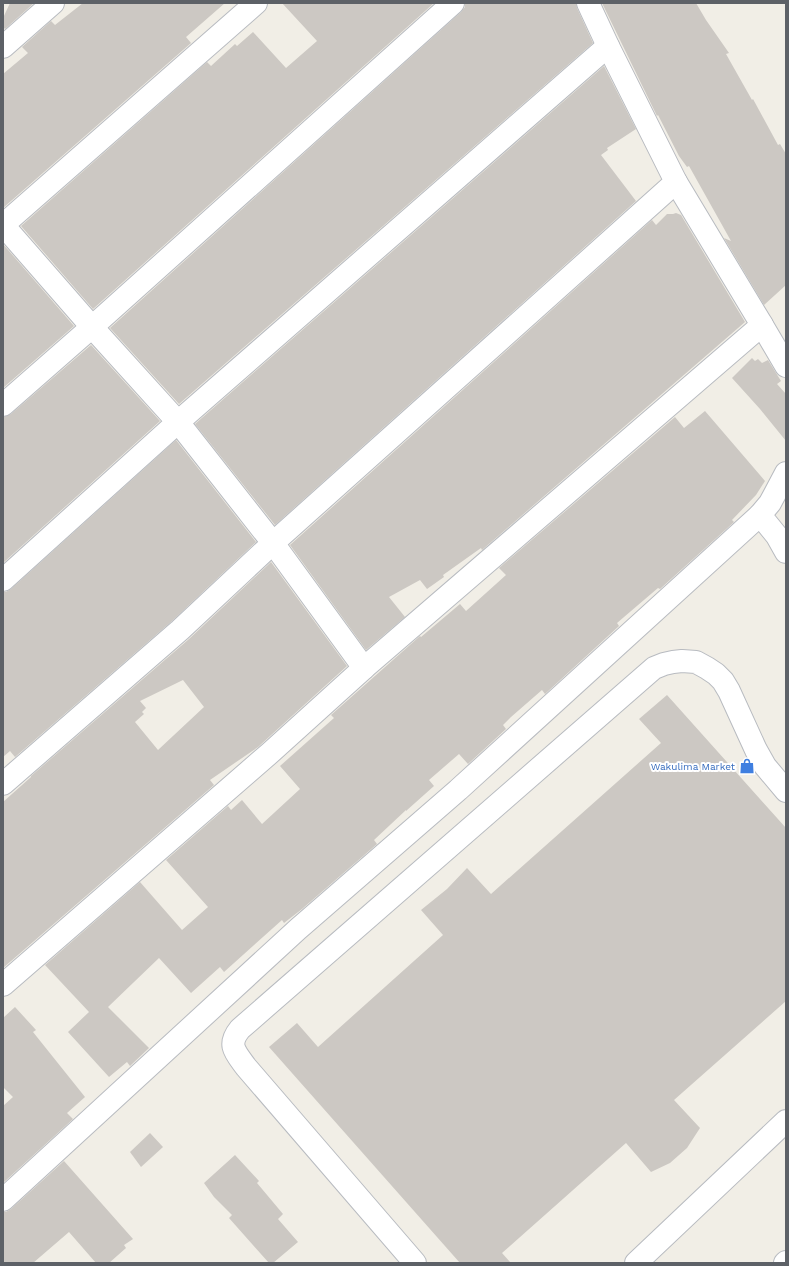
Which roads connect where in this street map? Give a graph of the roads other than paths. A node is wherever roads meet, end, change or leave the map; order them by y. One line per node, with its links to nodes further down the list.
1 (53, 3): 6 (street)
2 (256, 3): 8 (street)
3 (453, 3): 10 (street)
4 (588, 3): 5 (street)
5 (608, 46): 7 (street); 13 (street)
6 (3, 47)
7 (676, 182): 9 (street); 16 (street)
8 (3, 225): 10 (street)
9 (762, 325): 11 (street); 19 (street)
10 (92, 327): 12 (street); 13 (street)
11 (786, 366)
12 (3, 405)
13 (178, 422): 16 (street); 18 (street)
14 (786, 473): 15 (street)
15 (760, 515): 17 (street); 24 (street)
16 (273, 543): 19 (street); 20 (street)
17 (786, 552)
18 (3, 580)
19 (364, 668): 22 (street)
20 (3, 784)
21 (786, 791): 25 (street)
22 (3, 985)
23 (786, 1121): 26 (street)
24 (3, 1200)
25 (415, 1263)
26 (636, 1263)

